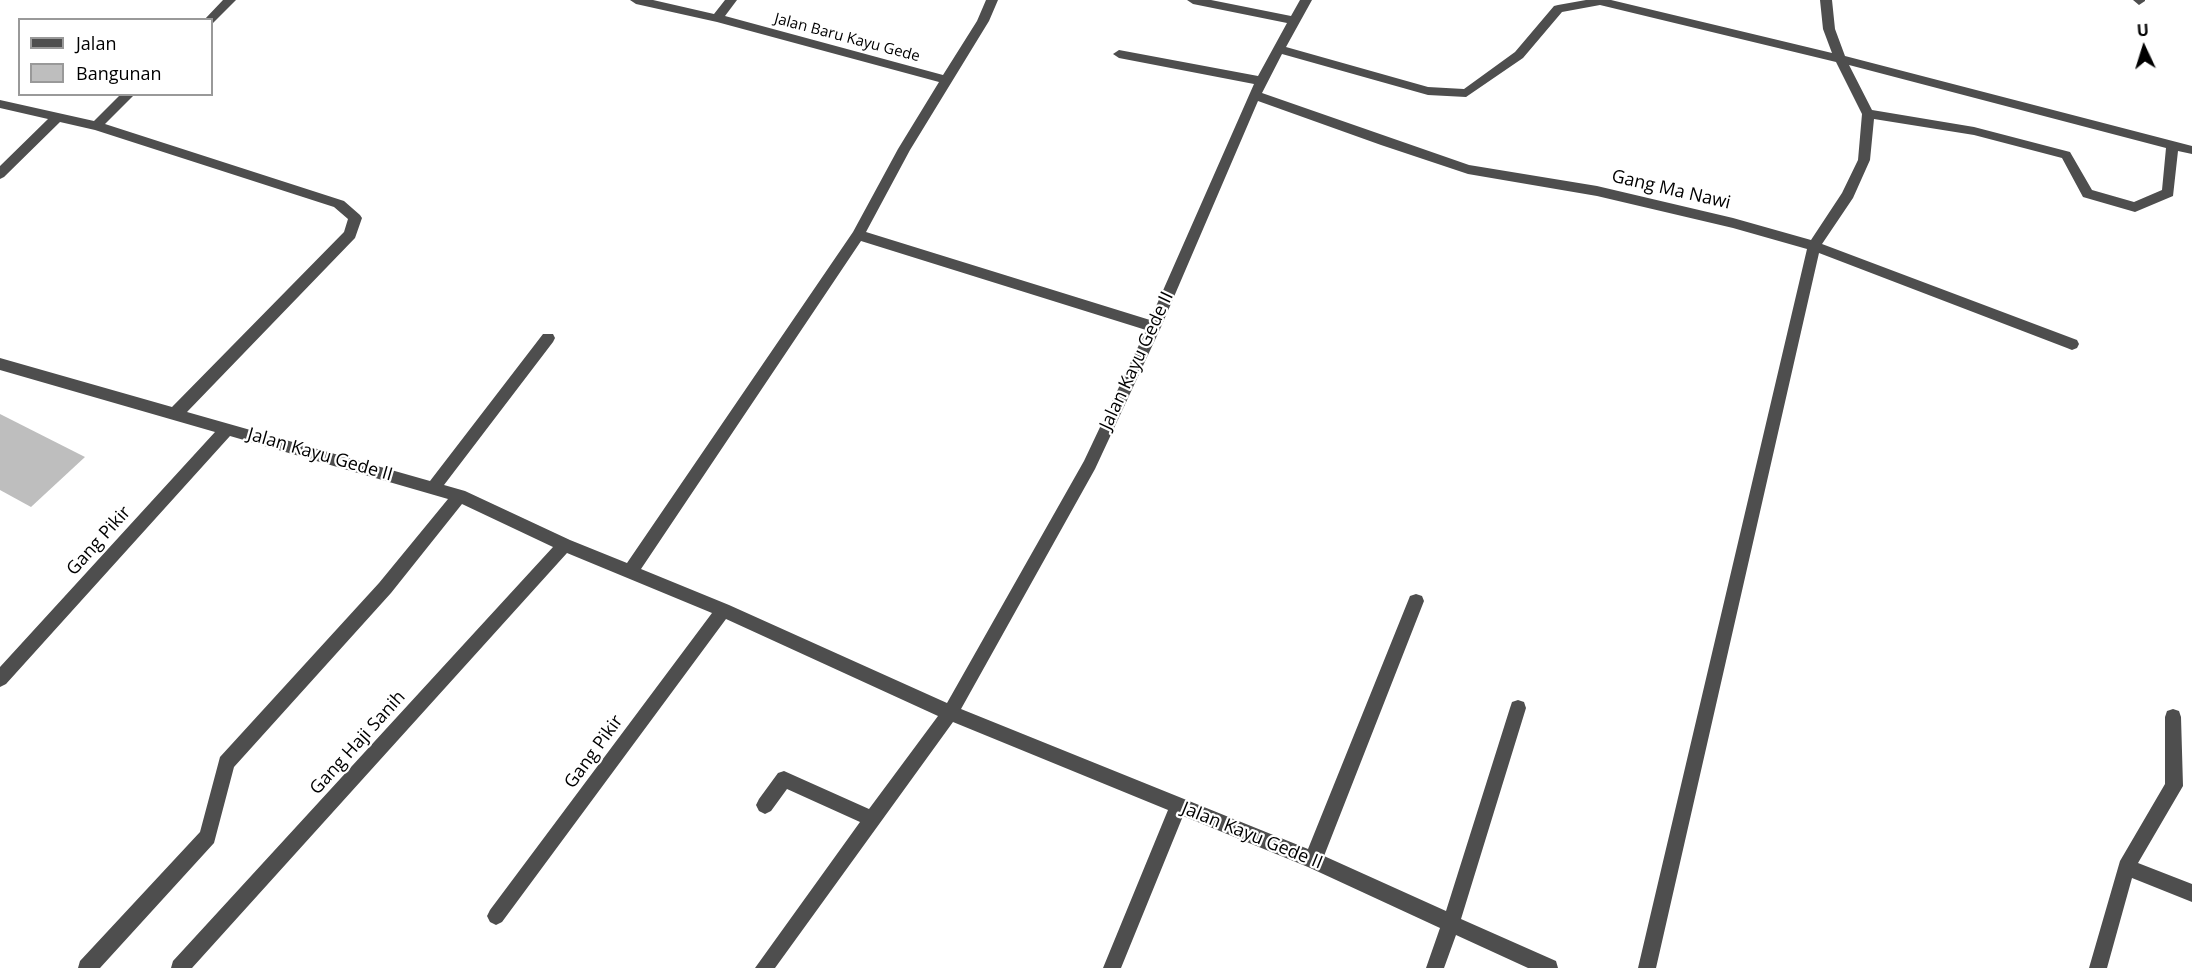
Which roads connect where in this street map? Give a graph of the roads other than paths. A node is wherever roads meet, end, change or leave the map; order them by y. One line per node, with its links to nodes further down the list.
1 (230, 0): 8 (street)
2 (636, 0): 9 (street, Jalan Baru Kayu Gede)
3 (731, 0): 9 (street)
4 (992, 0): 14 (street)
5 (1193, 0): 10 (street)
6 (1306, 0): 10 (street, Jalan Kayu Gede II)
7 (1826, 0): 13 (street)
8 (211, 18)
9 (717, 18): 14 (street, Jalan Baru Kayu Gede)
10 (1295, 21): 11 (street, Jalan Kayu Gede II)
11 (1280, 49): 13 (street); 15 (street, Jalan Kayu Gede II)
12 (1119, 54): 15 (street)
13 (1840, 59): 19 (street); 22 (street)
14 (945, 80): 25 (street)
15 (1261, 81): 17 (street, Jalan Kayu Gede II)
16 (127, 96): 21 (street)
17 (1255, 96): 26 (street, Gang Ma Nawi); 27 (street, Jalan Kayu Gede II)
18 (0, 105): 20 (street)
19 (1868, 114): 22 (street); 26 (street)
20 (59, 116): 21 (street); 24 (street)
21 (96, 126): 31 (street)
22 (2172, 145): 23 (street)
23 (2192, 150)
24 (0, 174)
25 (858, 234): 27 (street); 36 (street)
26 (1814, 246): 29 (street, Gang Ma Nawi); 57 (street)
27 (1154, 327): 41 (street, Jalan Kayu Gede II)
28 (548, 338): 33 (street)
29 (2072, 344)
30 (0, 364): 31 (street, Jalan Kayu Gede II)
31 (174, 416): 32 (street, Jalan Kayu Gede II)
32 (227, 429): 33 (street, Jalan Kayu Gede II); 39 (street, Gang Pikir)
33 (434, 487): 34 (street, Jalan Kayu Gede II)
34 (460, 496): 35 (street, Jalan Kayu Gede II); 51 (street)
35 (565, 545): 36 (street, Jalan Kayu Gede II); 52 (street, Gang Haji Sanih)
36 (631, 571): 38 (street, Jalan Kayu Gede II)
37 (1416, 601): 46 (street)
38 (723, 610): 41 (street, Jalan Kayu Gede II); 49 (street, Gang Pikir)
39 (0, 680)
40 (1518, 708): 50 (street)
41 (950, 713): 44 (street, Jalan Kayu Gede II); 45 (street, Jalan Kayu Gede II)
42 (2173, 717): 47 (street)
43 (765, 805): 45 (street)
44 (1178, 806): 46 (street, Jalan Kayu Gede II); 54 (street)
45 (872, 819): 53 (street, Jalan Kayu Gede II)
46 (1312, 860): 50 (street, Jalan Kayu Gede II)
47 (2126, 867): 48 (street); 58 (street)
48 (2192, 893)
49 (496, 916)
50 (1451, 923): 55 (street); 56 (street, Jalan Kayu Gede II)
51 (87, 968)
52 (180, 968)
53 (764, 968)
54 (1112, 968)
55 (1435, 968)
56 (1549, 968)
57 (1647, 968)
58 (2098, 968)

